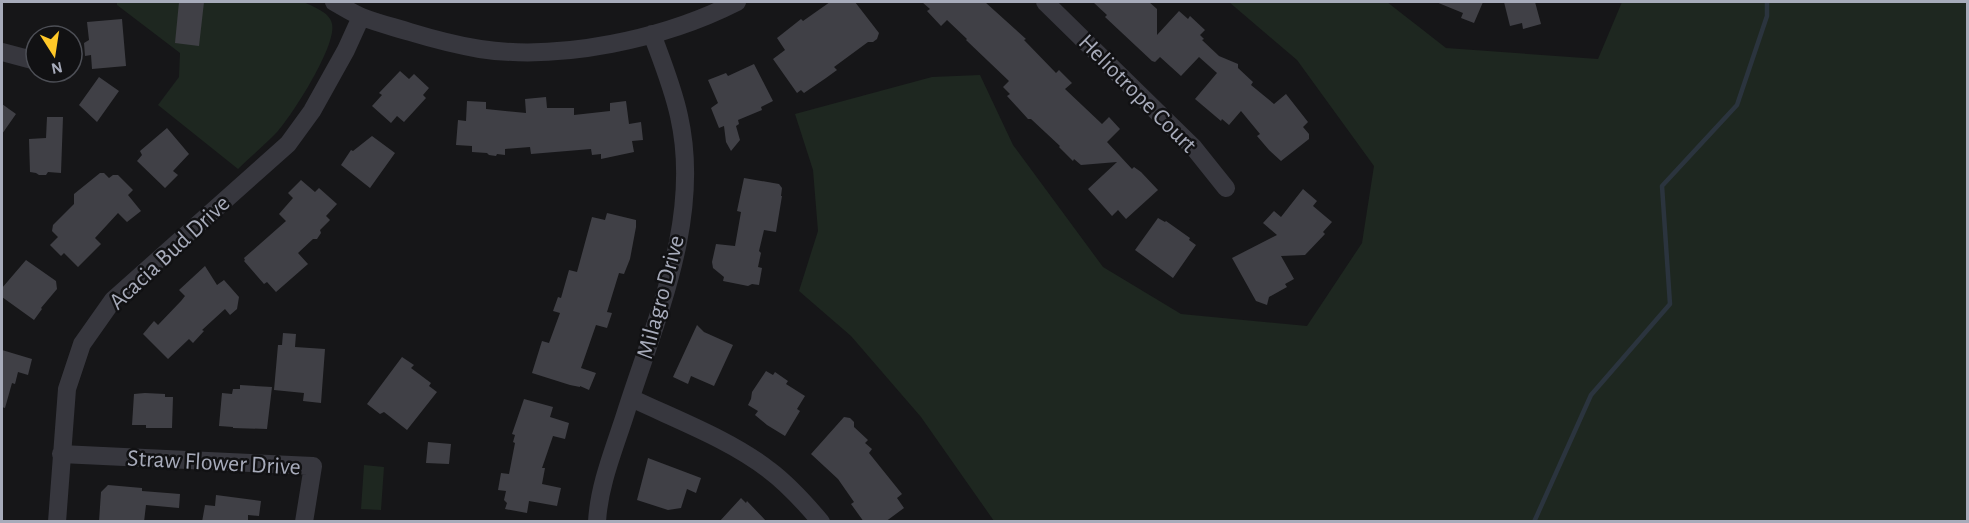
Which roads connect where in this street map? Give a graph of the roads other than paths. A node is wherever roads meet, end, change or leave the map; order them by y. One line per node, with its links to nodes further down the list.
1 (334, 2): 4 (street)
2 (736, 2): 5 (street)
3 (1045, 2): 8 (street, Heliotrope Court)
4 (361, 17): 5 (street); 10 (street, Acacia Bud Drive)
5 (652, 34): 9 (street, Milagro Drive)
6 (2, 52): 7 (street)
7 (24, 58)
8 (1226, 188)
9 (631, 398): 13 (street, Milagro Drive); 14 (street)
10 (61, 454): 11 (street, Acacia Bud Drive); 12 (street, Straw Flower Drive)
11 (57, 522)
12 (304, 522)
13 (597, 522)
14 (821, 522)

